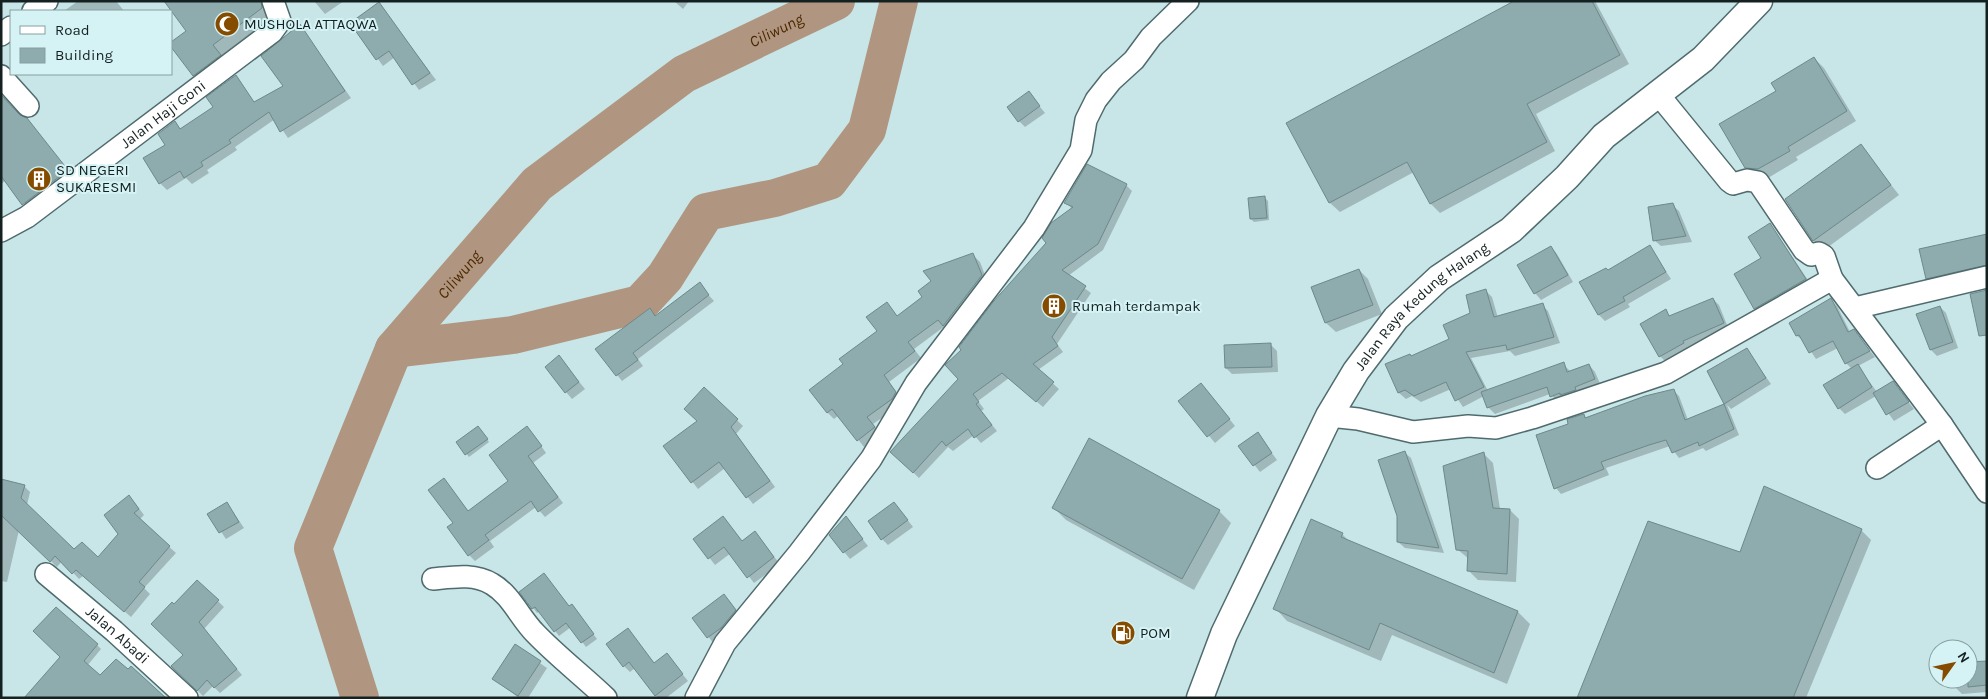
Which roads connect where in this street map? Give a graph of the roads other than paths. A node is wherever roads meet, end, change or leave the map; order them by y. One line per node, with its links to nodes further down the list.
1 (47, 1): 5 (street)
2 (273, 1): 9 (street, Jalan Haji Goni)
3 (1188, 1): 21 (street)
4 (1746, 7): 7 (main road, Jalan Raya Kedung Halang)
5 (34, 10)
6 (1, 76): 8 (street)
7 (1658, 94): 11 (street); 13 (main road, Jalan Raya Kedung Halang)
8 (28, 106)
9 (1, 231)
10 (1987, 277): 12 (street)
11 (1832, 279): 12 (street); 13 (street)
12 (1855, 308): 14 (street)
13 (1329, 416): 22 (main road, Jalan Raya Kedung Halang)
14 (1942, 425): 15 (street); 16 (street)
15 (1877, 468)
16 (1987, 492)
17 (46, 574): 19 (street, Jalan Abadi)
18 (433, 579): 20 (street)
19 (186, 698)
20 (606, 698)
21 (696, 698)
22 (1200, 698)

